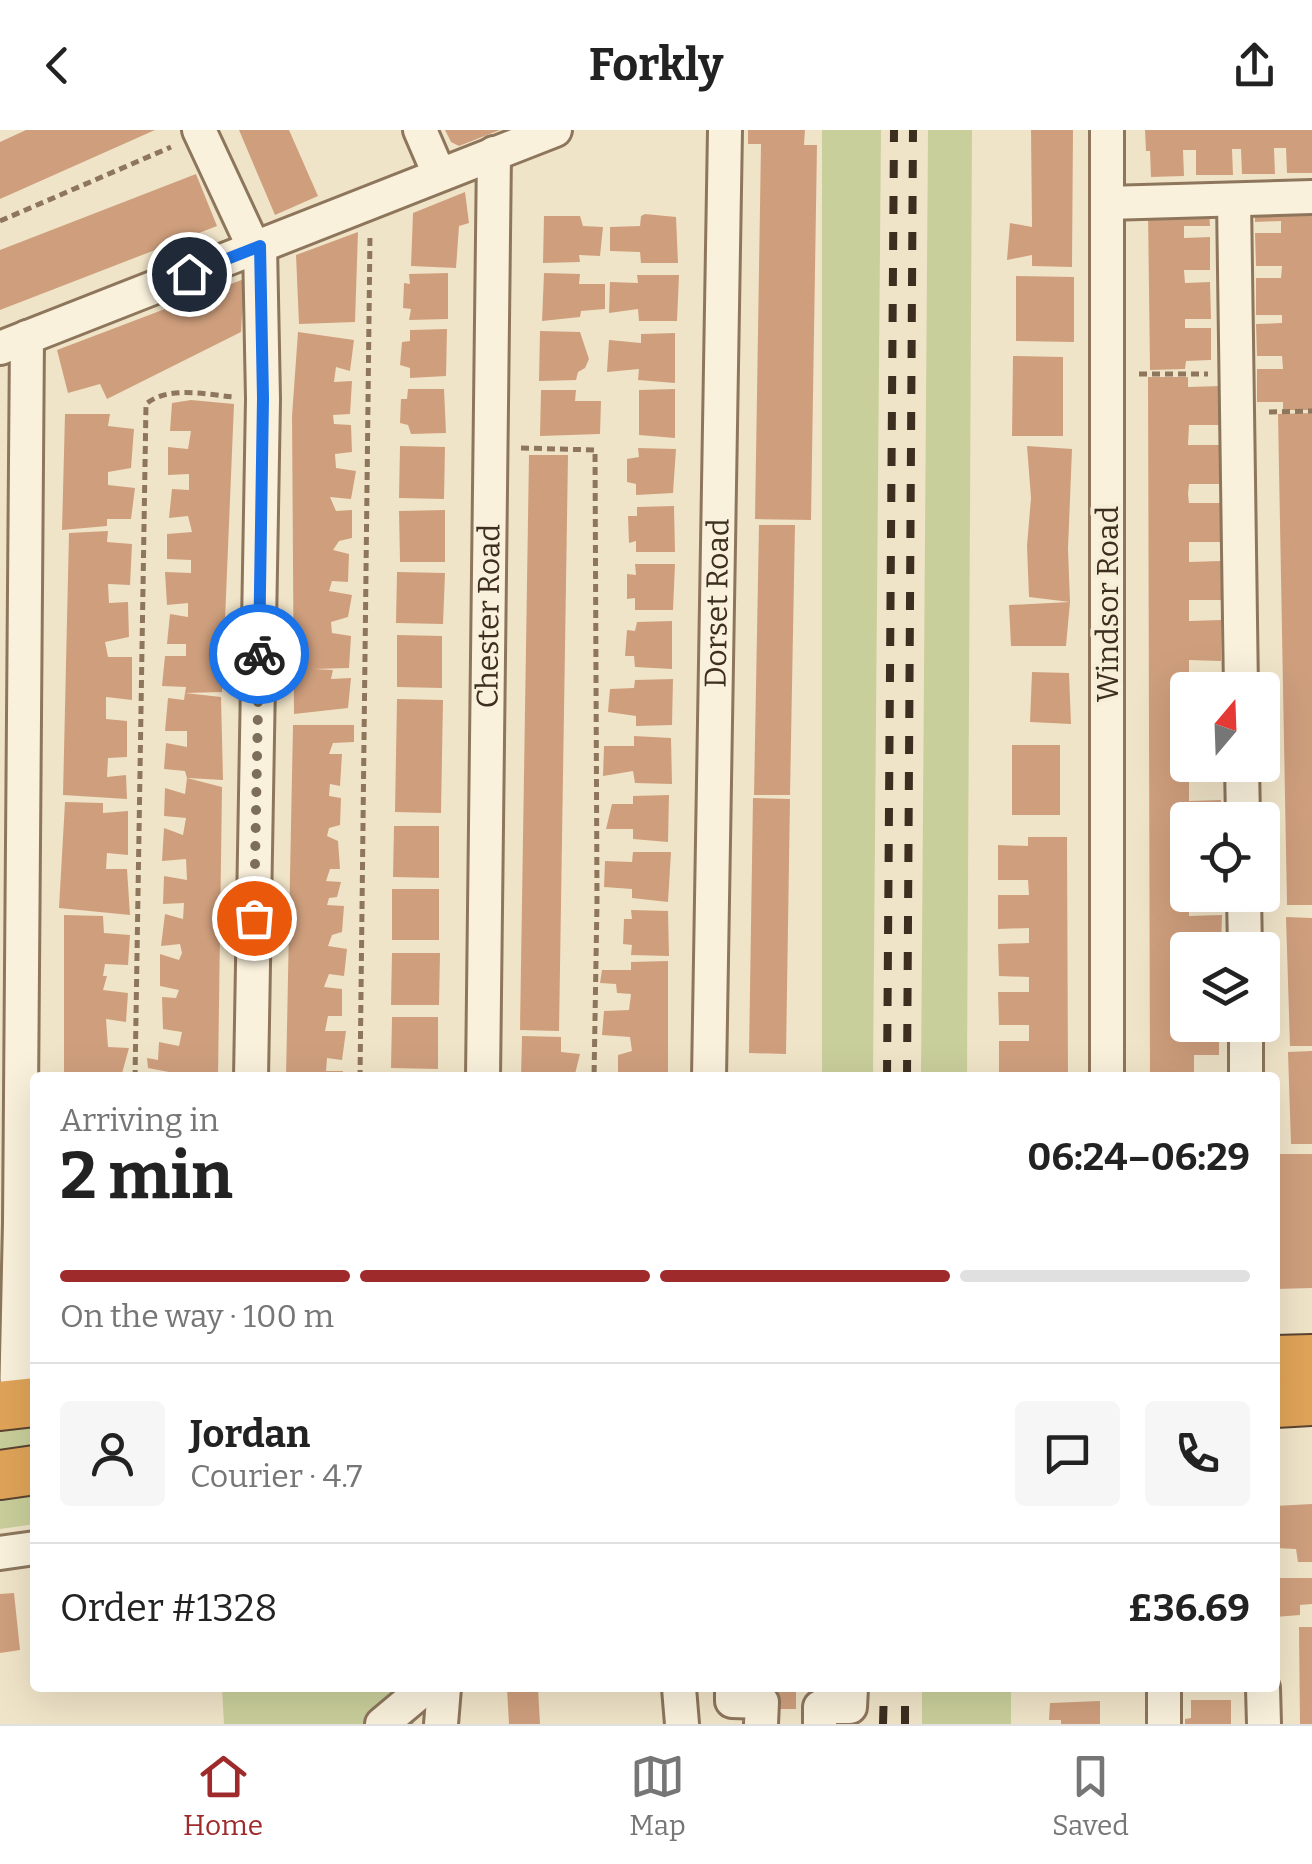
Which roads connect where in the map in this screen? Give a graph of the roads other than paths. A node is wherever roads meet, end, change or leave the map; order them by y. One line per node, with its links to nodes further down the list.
1 (420, 130): 7 (street)
2 (555, 130): 6 (street)
3 (725, 130): 17 (street, Dorset Road)
4 (1107, 130): 10 (street, Windsor Road)
5 (200, 132): 11 (street)
6 (494, 153): 7 (street); 16 (street, Chester Road)
7 (438, 174): 11 (street)
8 (1312, 197): 9 (street)
9 (1234, 200): 10 (street); 13 (street)
10 (1107, 203): 18 (street, Windsor Road)
11 (257, 247): 12 (street); 15 (street)
12 (13, 342): 24 (street)
13 (1240, 672)
14 (1246, 1042): 19 (street)
15 (252, 1072)
16 (483, 1072)
17 (709, 1072)
18 (1108, 1072)
19 (1246, 1072)
20 (1312, 1359): 21 (highway)
21 (1280, 1360)
22 (1312, 1402): 23 (highway)
23 (1280, 1403)
24 (17, 1404)
25 (30, 1471): 26 (highway)
26 (0, 1474)
27 (30, 1549): 28 (street)
28 (0, 1553)
29 (419, 1692): 36 (street)
30 (444, 1692): 37 (street)
31 (679, 1692): 38 (street)
32 (732, 1692): 39 (street)
33 (851, 1692): 40 (street)
34 (1164, 1692): 41 (street)
35 (1263, 1692): 42 (street)
36 (382, 1724)
37 (441, 1724)
38 (682, 1724)
39 (761, 1724)
40 (820, 1724)
41 (1164, 1724)
42 (1264, 1724)

